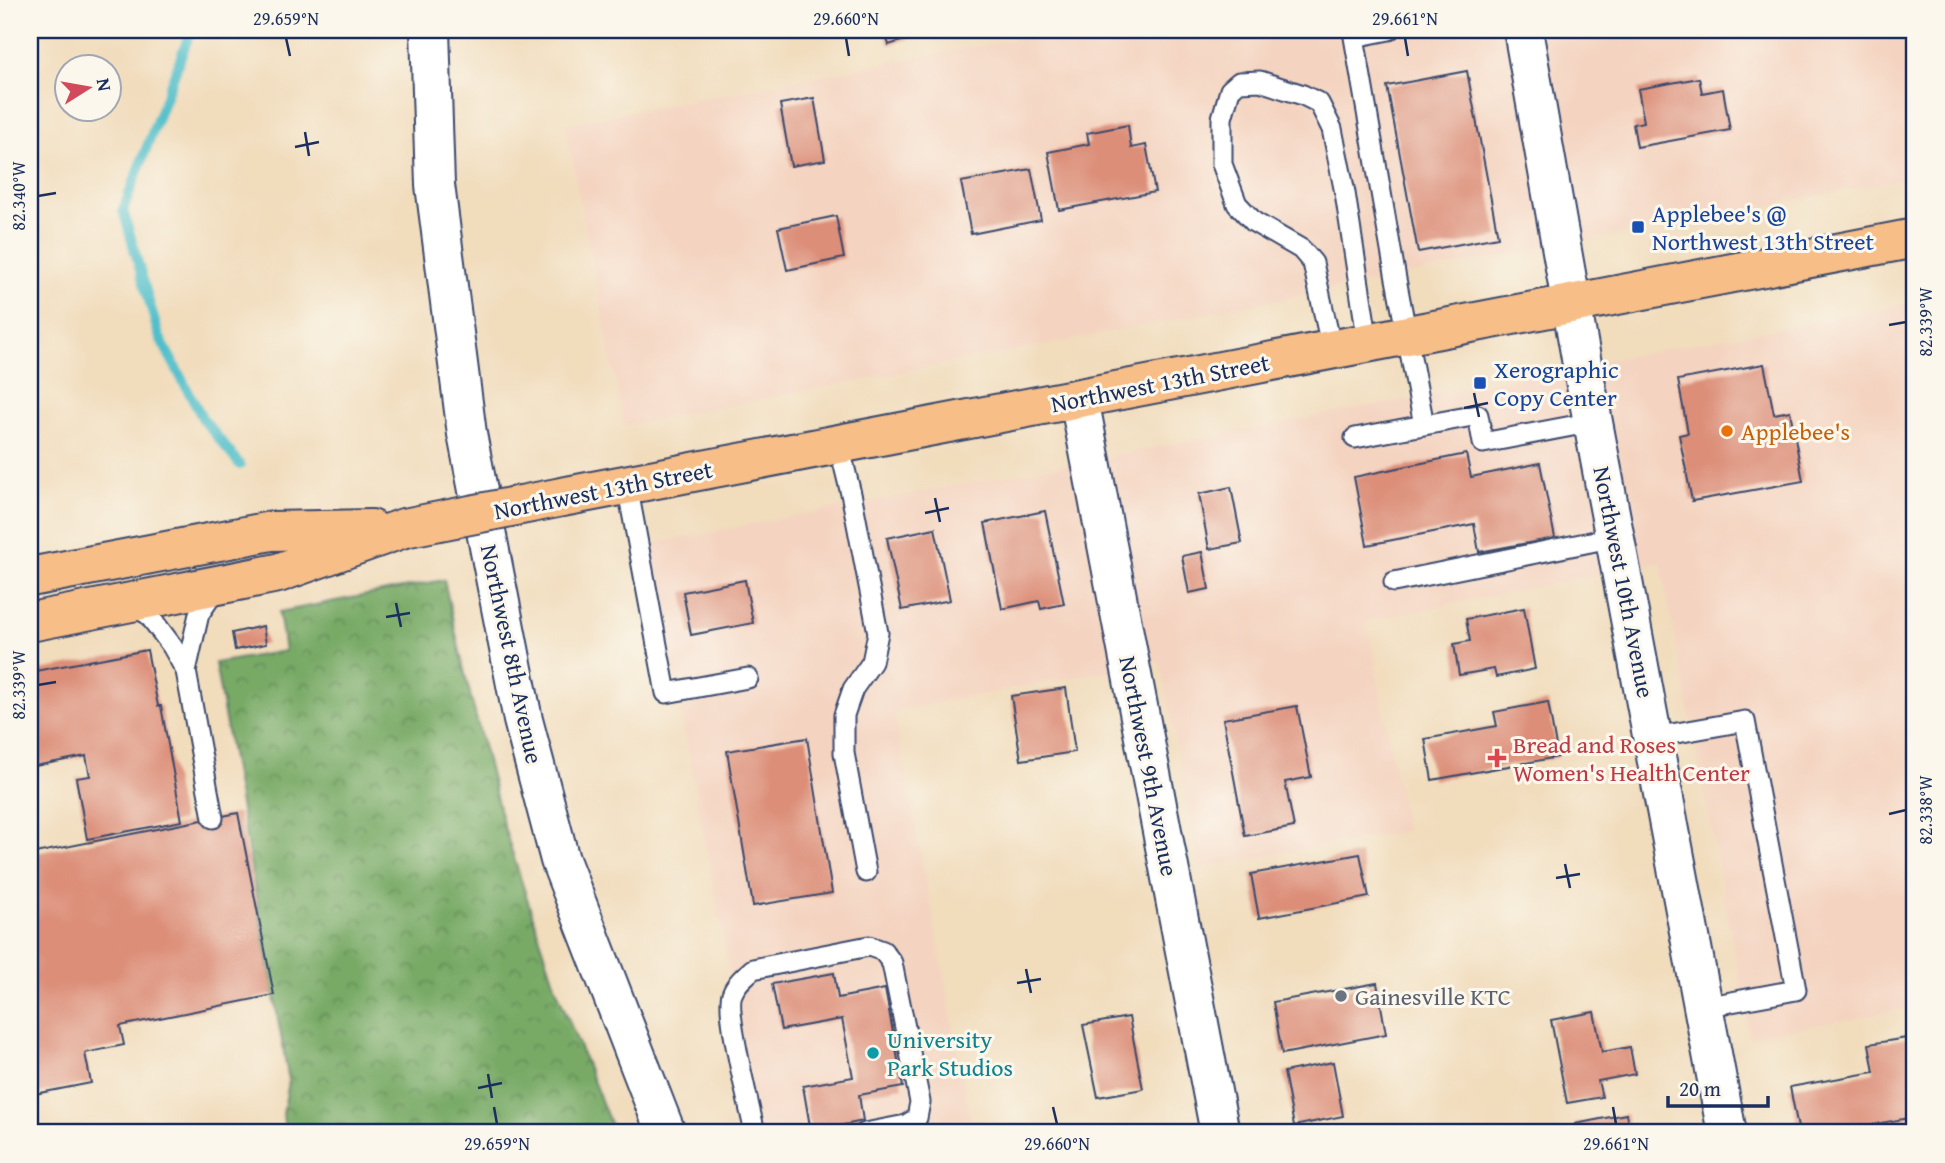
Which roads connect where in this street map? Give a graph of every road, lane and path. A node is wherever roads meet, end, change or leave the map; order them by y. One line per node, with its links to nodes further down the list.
1 (430, 30): 27 (street, Northwest 8th Avenue)
2 (1389, 30): 6 (lane)
3 (1523, 30): 5 (street, Northwest 10th Avenue)
4 (1915, 238): 5 (main road, Northwest 13th Street)
5 (1571, 304): 6 (main road, Northwest 13th Street); 9 (street, Northwest 10th Avenue)
6 (1407, 335): 7 (main road, Northwest 13th Street); 10 (lane)
7 (1350, 347): 7 (lane); 8 (main road, Northwest 13th Street)
8 (1079, 399): 12 (main road, Northwest 13th Street); 30 (street, Northwest 9th Avenue)
9 (1593, 422): 10 (lane); 15 (street, Northwest 10th Avenue)
10 (1424, 425): 11 (lane)
11 (1354, 438)
12 (839, 445): 13 (main road, Northwest 13th Street); 25 (lane)
13 (626, 485): 14 (main road, Northwest 13th Street, bridge); 22 (lane)
14 (404, 528): 16 (main road, Northwest 13th Street); 18 (main road, Northwest 13th Street)
15 (1615, 537): 17 (lane); 23 (street, Northwest 10th Avenue)
16 (30, 577)
17 (1394, 582)
18 (219, 585): 19 (main road, Northwest 13th Street); 21 (lane)
19 (125, 603): 20 (main road, Northwest 13th Street); 21 (lane)
20 (30, 622)
21 (186, 671): 24 (lane)
22 (748, 678)
23 (1654, 737): 26 (street, Northwest 10th Avenue); 26 (lane)
24 (213, 818)
25 (866, 872)
26 (1704, 1007): 31 (street, Northwest 10th Avenue)
27 (666, 1133)
28 (755, 1133): 29 (lane)
29 (865, 1133)
30 (1220, 1133)
31 (1727, 1133)

